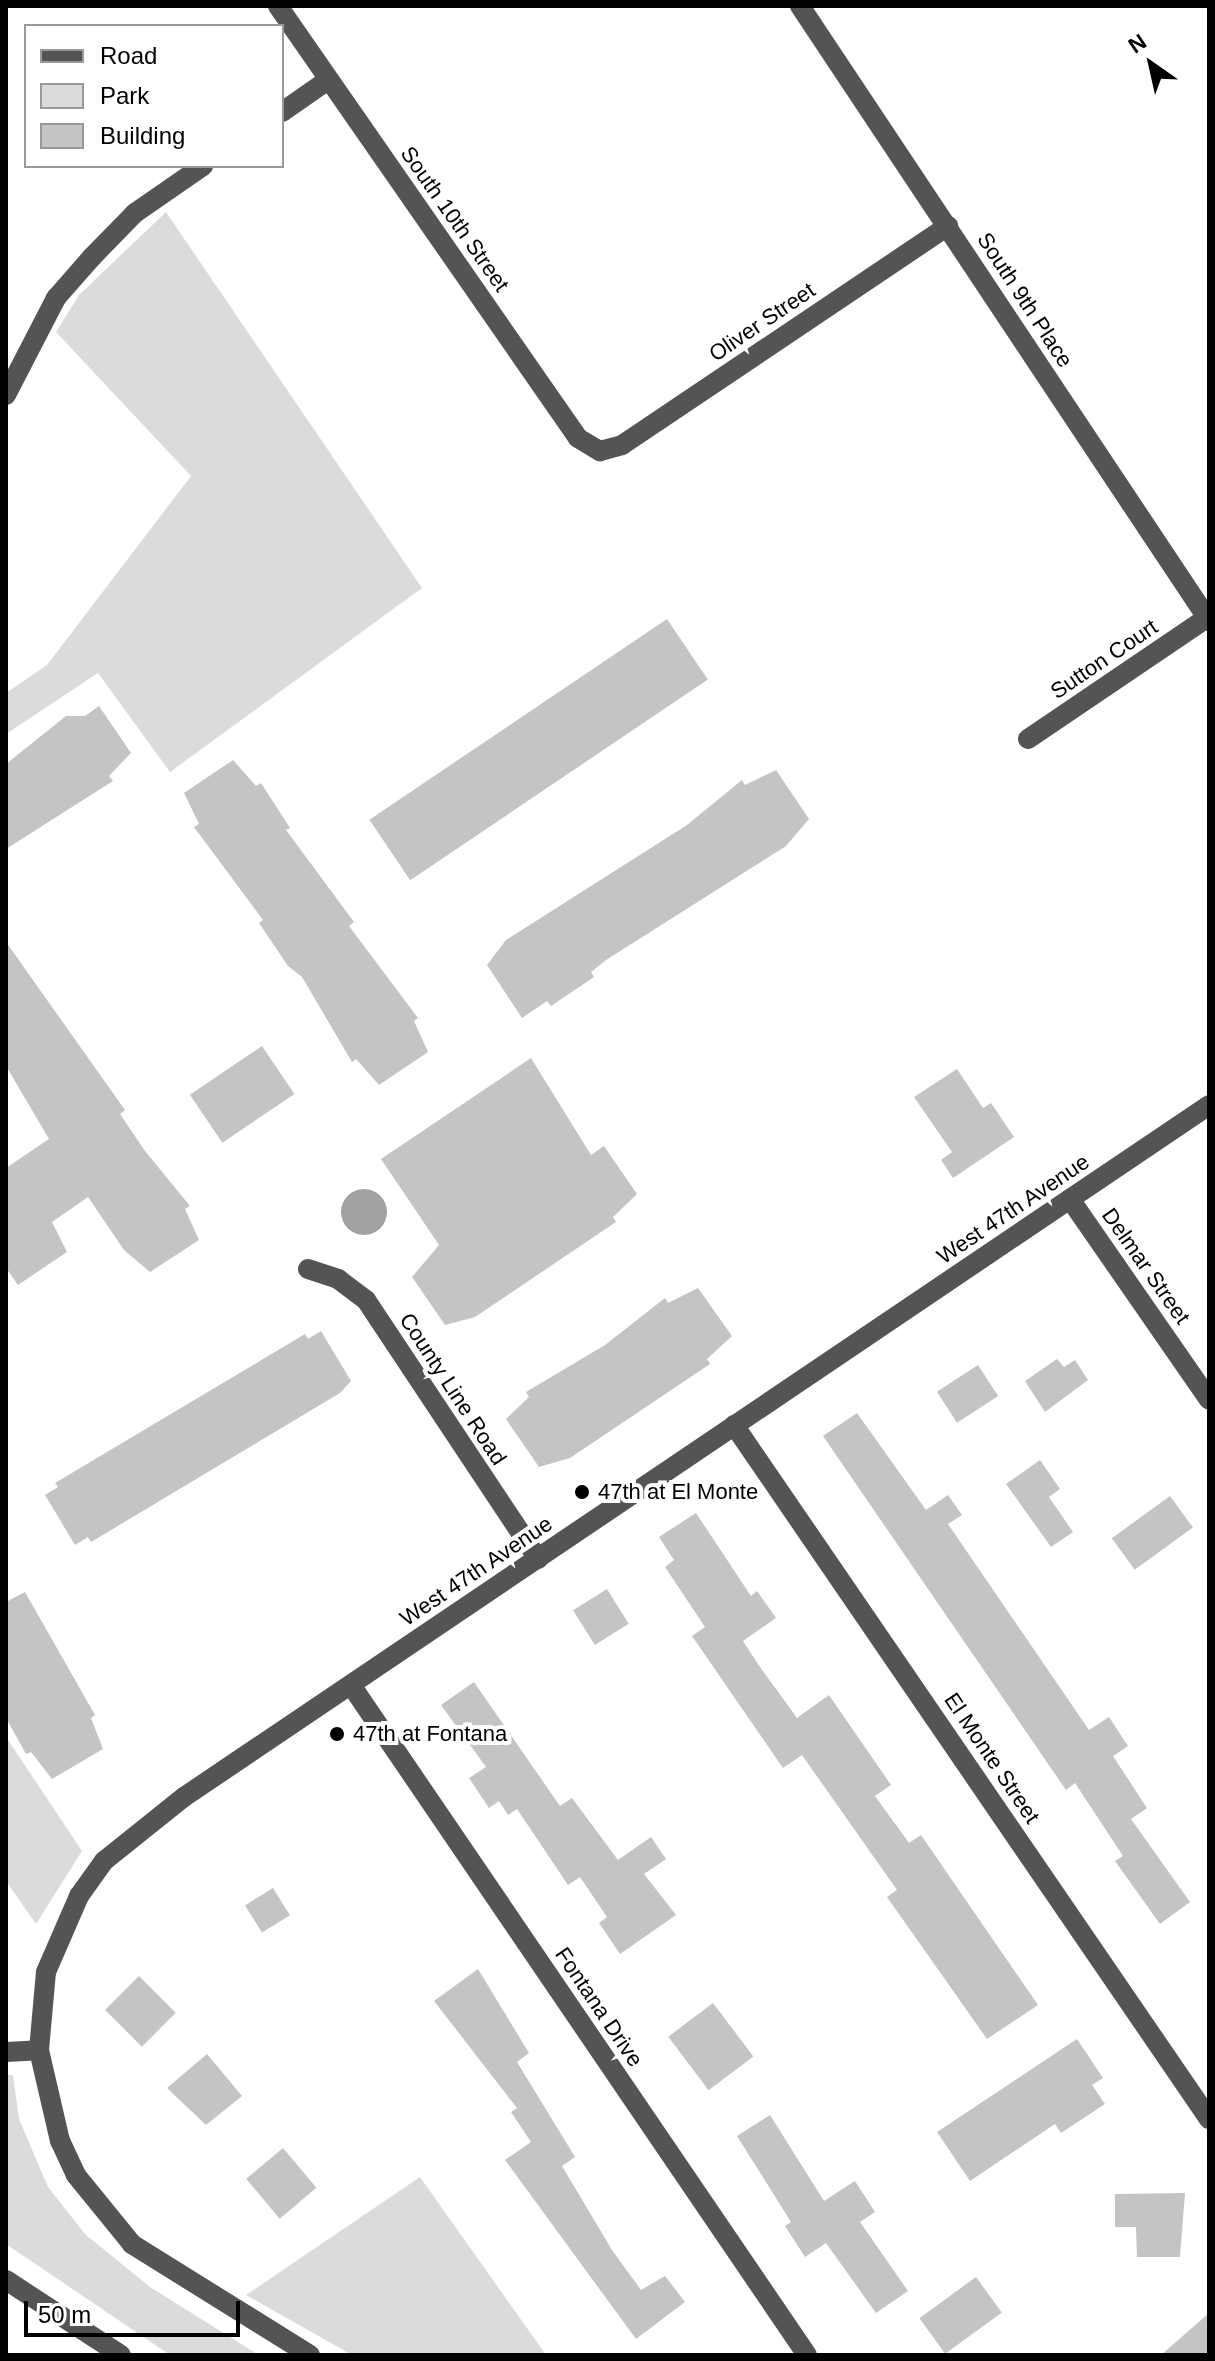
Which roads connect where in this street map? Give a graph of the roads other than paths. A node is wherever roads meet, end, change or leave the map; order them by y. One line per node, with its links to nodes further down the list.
1 (278, 6): 3 (street, South 10th Street)
2 (800, 6): 6 (street, South 9th Place)
3 (328, 80): 4 (street); 8 (street, South 10th Street)
4 (284, 111)
5 (200, 168): 7 (street)
6 (948, 226): 8 (street, Oliver Street); 9 (street, South 9th Place)
7 (6, 395)
8 (600, 451)
9 (1208, 620): 10 (street, Sutton Court)
10 (1028, 739)
11 (1209, 1105): 12 (street, West 47th Avenue)
12 (1070, 1199): 14 (street, Delmar Street); 15 (street, West 47th Avenue)
13 (308, 1269): 16 (street, County Line Road)
14 (1209, 1400)
15 (734, 1425): 16 (street, West 47th Avenue); 20 (street, El Monte Street)
16 (538, 1559): 17 (street, West 47th Avenue)
17 (351, 1685): 18 (street, West 47th Avenue); 24 (street, Fontana Drive)
18 (39, 2050): 19 (street); 23 (street, West 47th Avenue)
19 (6, 2052)
20 (1209, 2119)
21 (6, 2280): 22 (street)
22 (121, 2355)
23 (310, 2355)
24 (807, 2355)

